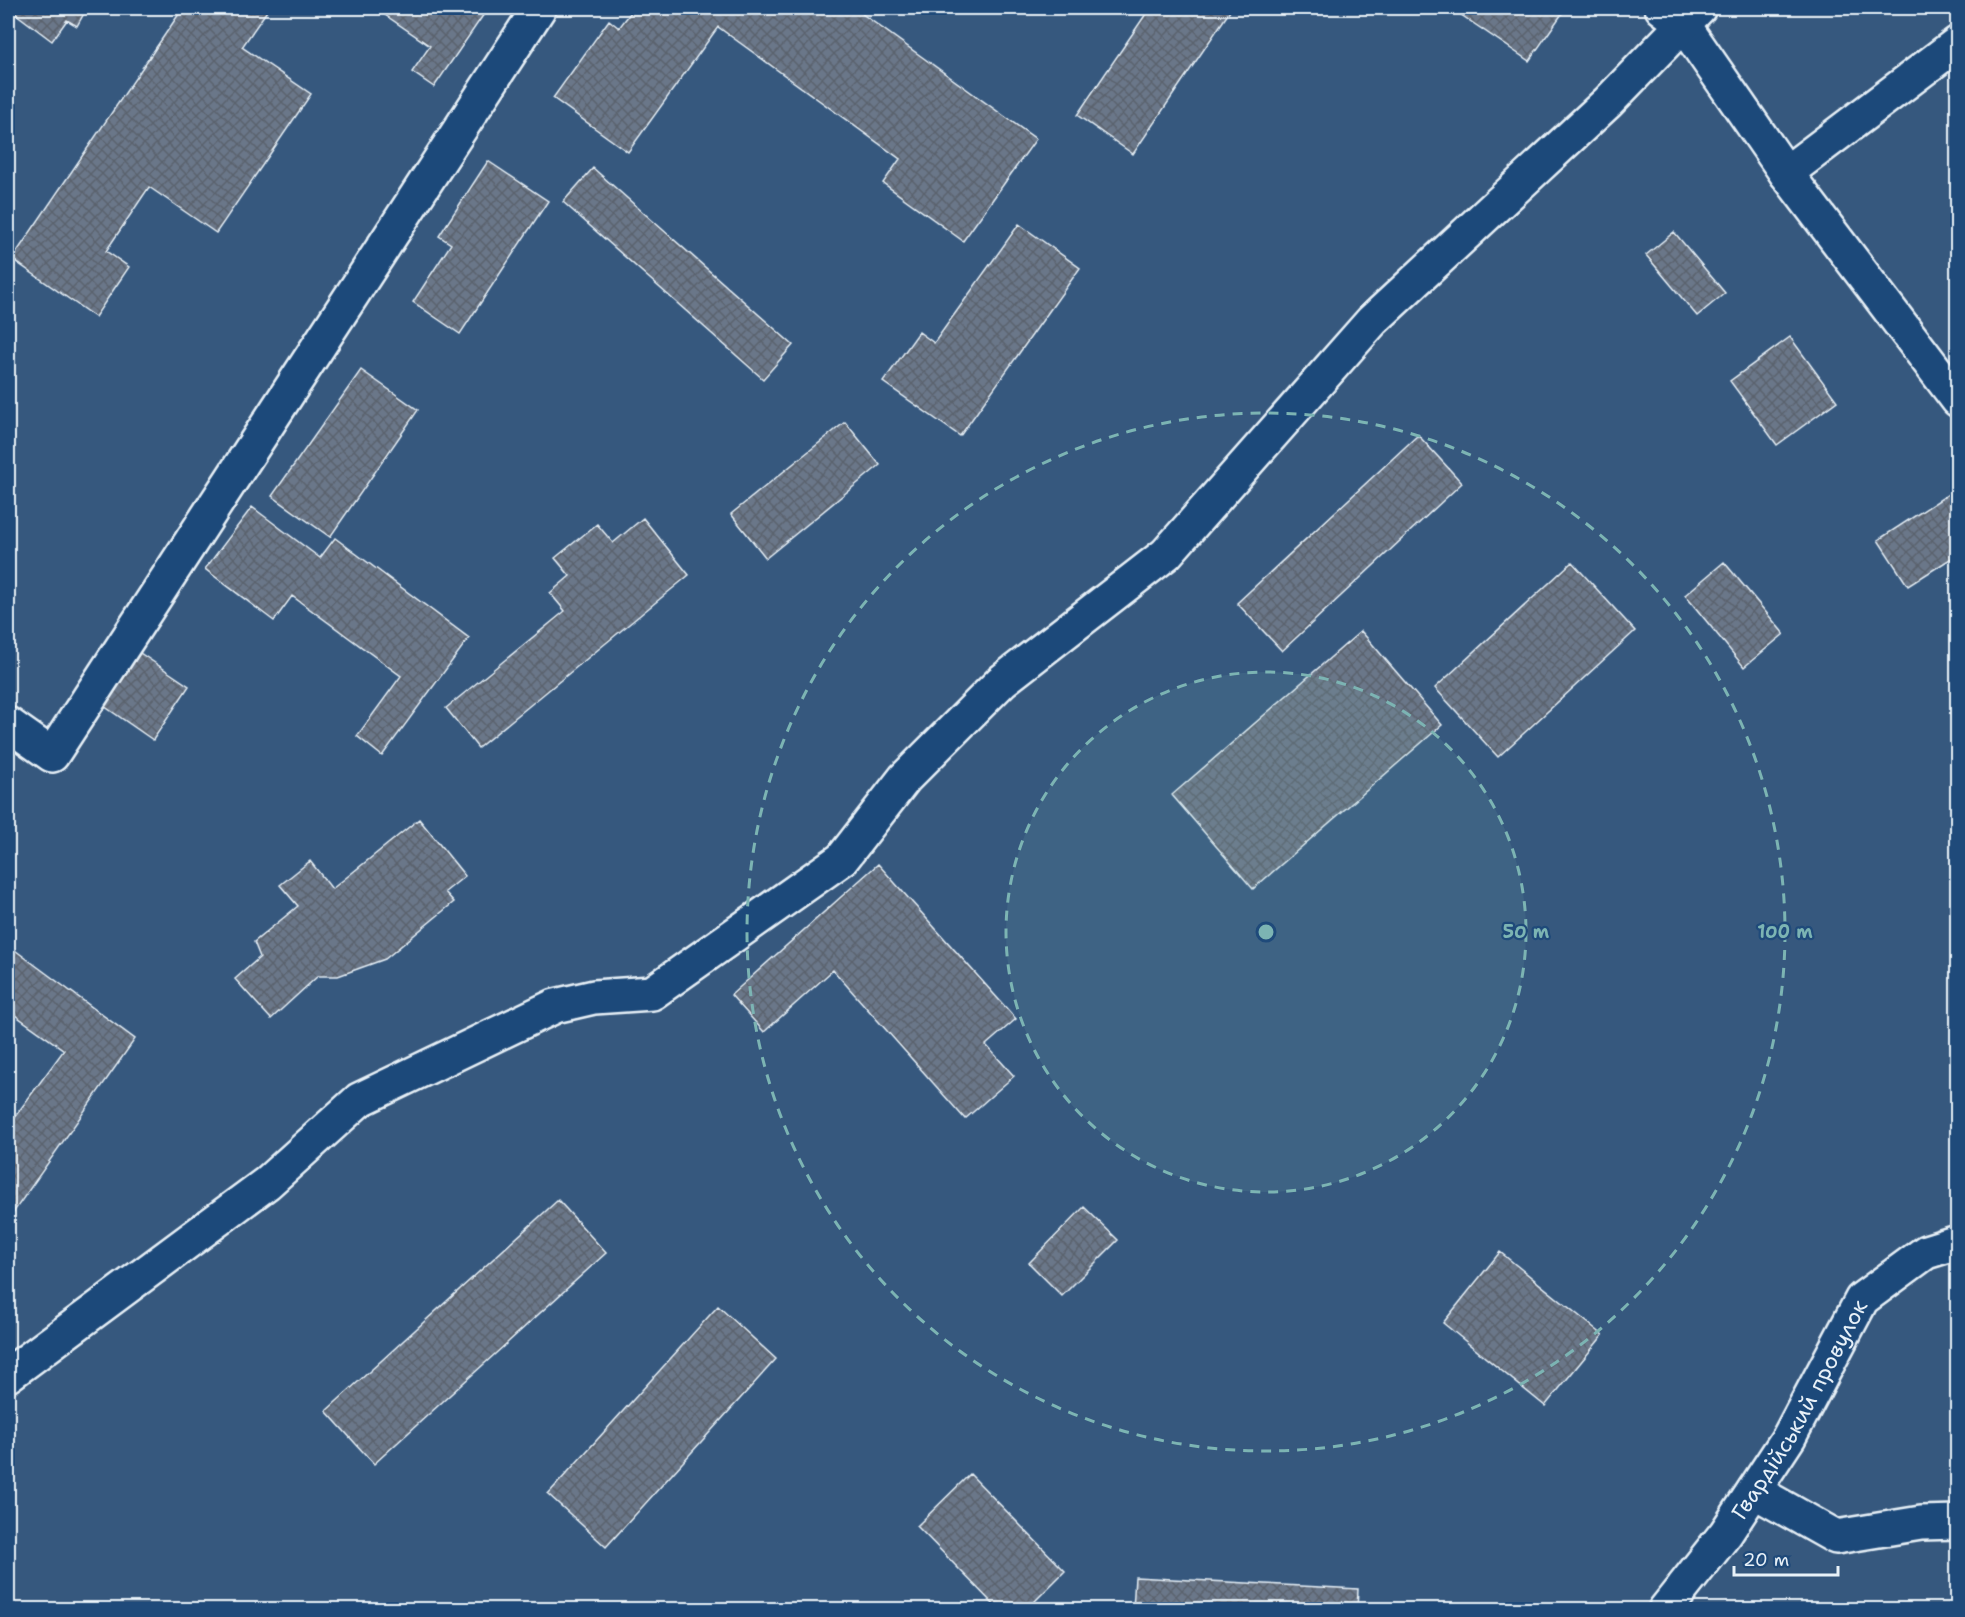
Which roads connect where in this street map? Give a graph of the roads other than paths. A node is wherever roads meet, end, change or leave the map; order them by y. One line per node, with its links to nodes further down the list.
1 (539, 8): 6 (street)
2 (1681, 13): 4 (street); 8 (street)
3 (1958, 43): 4 (street)
4 (1786, 173): 5 (street)
5 (1958, 400)
6 (8, 724)
7 (1958, 1242): 9 (street, Гвардійський провулок)
8 (8, 1375)
9 (1754, 1491): 10 (street); 11 (street, Гвардійський провулок)
10 (1958, 1522)
11 (1665, 1610)

